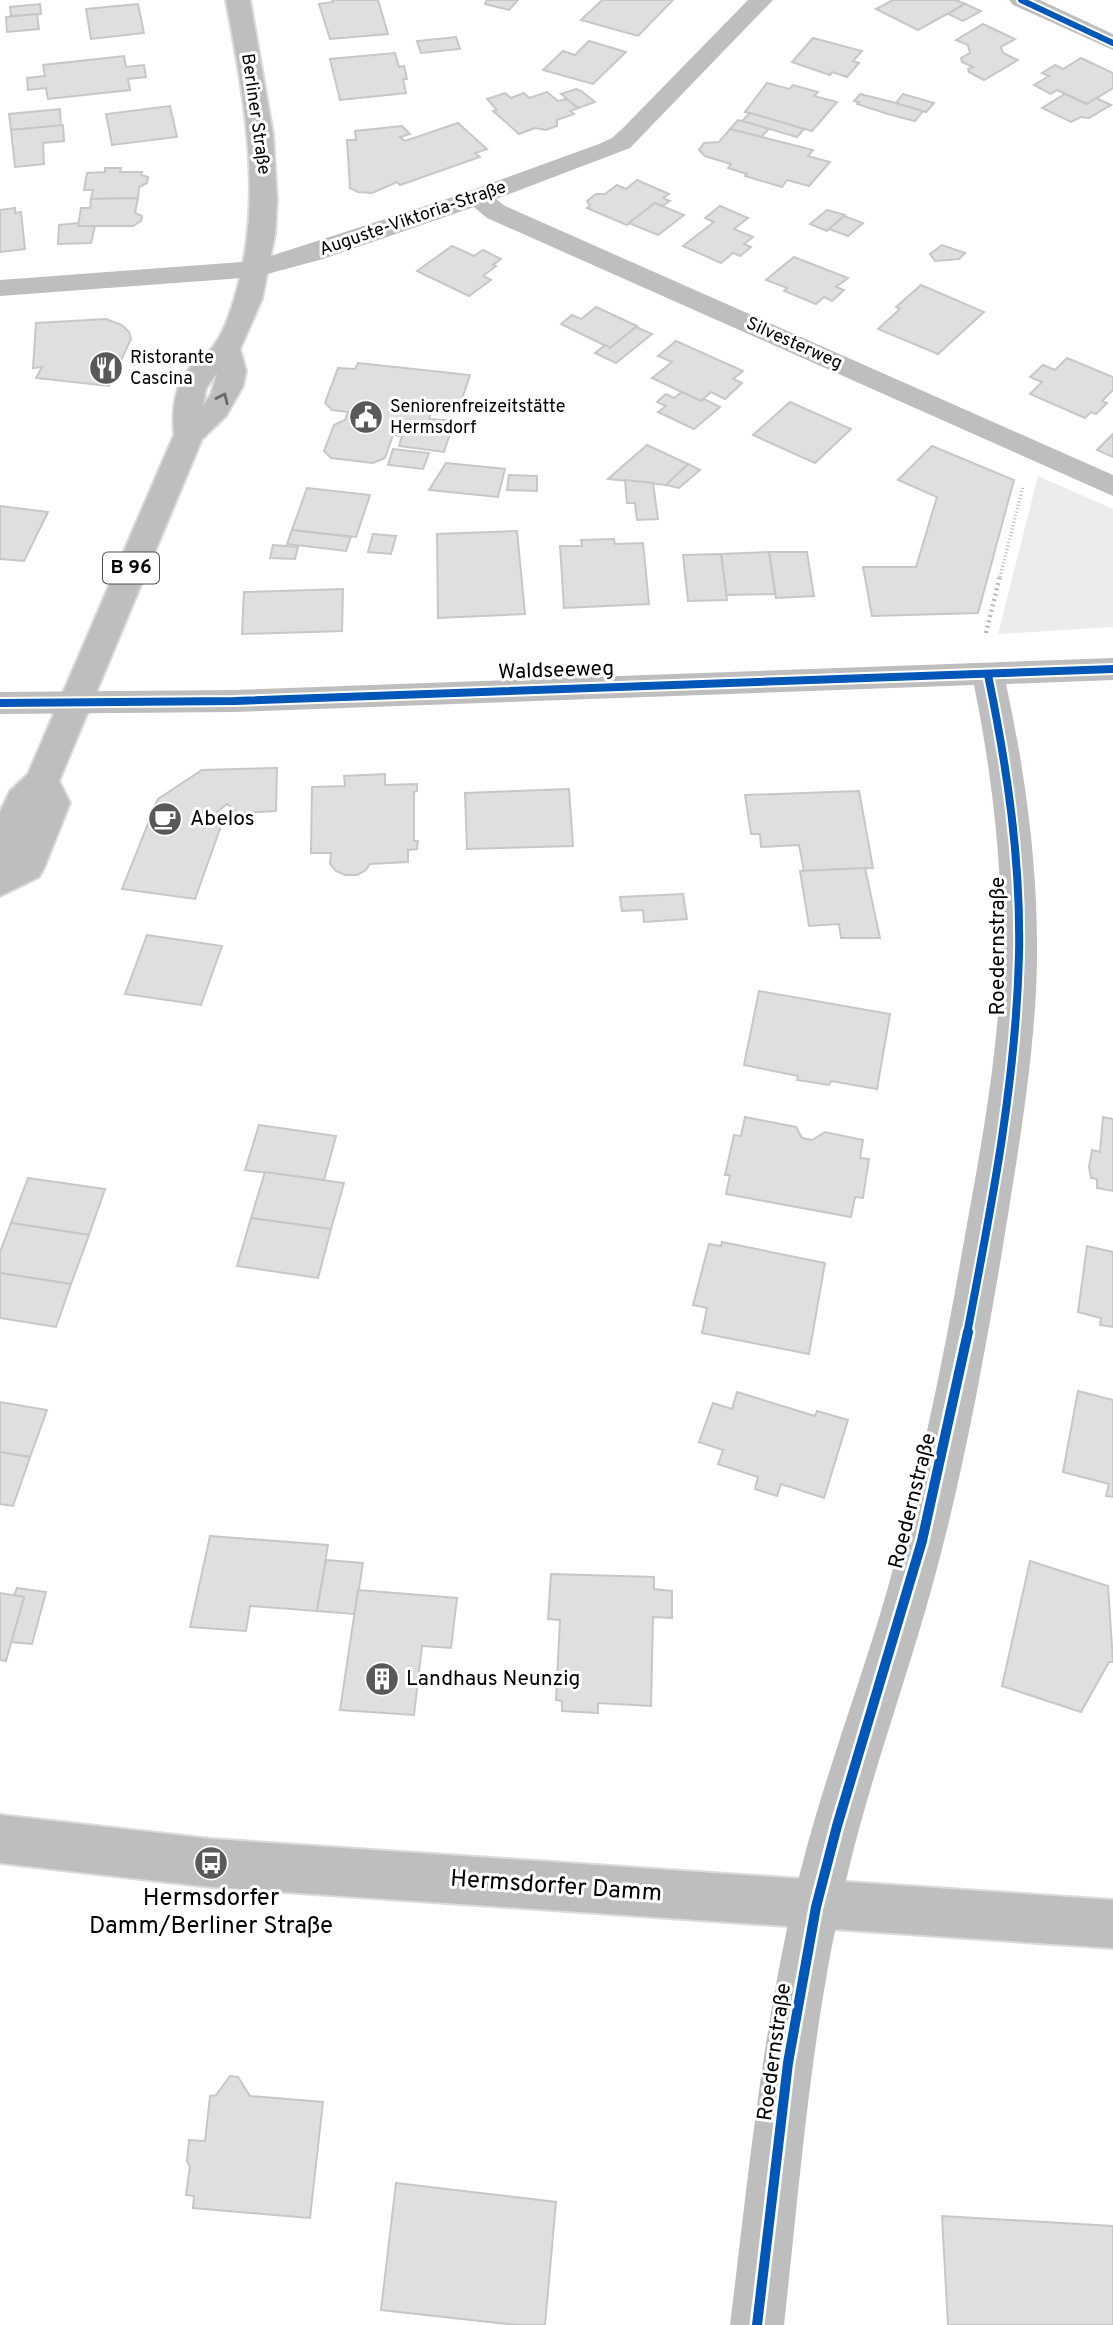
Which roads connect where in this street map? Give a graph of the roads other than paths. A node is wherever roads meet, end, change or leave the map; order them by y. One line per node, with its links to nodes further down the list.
1 (238, 0): 6 (street, Berliner Straße / B 96)
2 (761, 0): 5 (street, Auguste-Viktoria-Straße)
3 (1021, 0): 4 (street)
4 (1113, 43)
5 (478, 198): 6 (street, Auguste-Viktoria-Straße); 8 (street, Silvesterweg)
6 (256, 269): 7 (street, Auguste-Viktoria-Straße); 11 (street, Berliner Straße / B 96)
7 (0, 288)
8 (1113, 486)
9 (986, 659): 10 (street, Waldseeweg); 11 (street, Waldseeweg); 17 (street, Roedernstraße)
10 (1113, 669)
11 (75, 702): 12 (street, Waldseeweg); 13 (street, Berliner Straße / B 96)
12 (0, 703)
13 (42, 781): 14 (street, Berliner Straße / B 96); 15 (street)
14 (0, 854)
15 (0, 883)
16 (0, 1839): 17 (street, Hermsdorfer Damm)
17 (816, 1905): 18 (street, Hermsdorfer Damm); 19 (street, Roedernstraße)
18 (1113, 1924)
19 (757, 2325)

